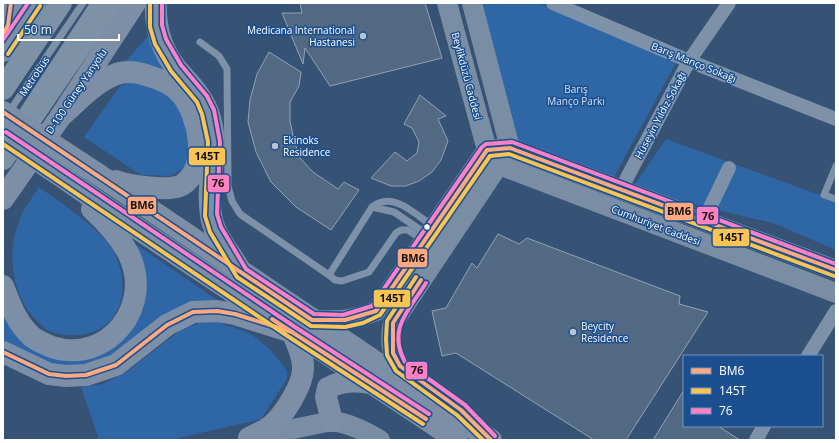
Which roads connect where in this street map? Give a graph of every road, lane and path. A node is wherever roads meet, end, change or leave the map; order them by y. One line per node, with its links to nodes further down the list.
1 (11, 3): 13 (main road)
2 (35, 3): 15 (main road)
3 (61, 3): 17 (highway)
4 (83, 3): 21 (lane, Metrobüs)
5 (94, 3): 22 (lane, Metrobüs)
6 (110, 3): 25 (highway)
7 (135, 3): 19 (main road, D-100 Güney Yanyolu)
8 (156, 3): 39 (main road)
9 (447, 3): 24 (main road, Beylikdüzü Caddesi)
10 (472, 3): 23 (main road)
11 (553, 3): 16 (street, Barış Manço Sokağı)
12 (728, 3): 16 (street, Hüseyin Yıldız Sokağı)
13 (3, 35)
14 (200, 42): 40 (lane)
15 (3, 51)
16 (689, 61): 20 (street, Barış Manço Sokağı); 30 (street, Hüseyin Yıldız Sokağı)
17 (3, 89)
18 (3, 112): 28 (main road, bridge)
19 (61, 116): 28 (main road); 31 (main road, D-100 Güney Yanyolu)
20 (836, 119)
21 (3, 121)
22 (3, 138): 29 (main road, bridge)
23 (510, 148): 24 (main road); 30 (main road)
24 (493, 157): 34 (main road, Cumhuriyet Caddesi); 37 (main road); 53 (main road)
25 (3, 159)
26 (836, 166): 32 (lane)
27 (729, 168): 36 (street)
28 (99, 175): 39 (main road)
29 (68, 181): 41 (main road); 45 (main road)
30 (621, 189): 34 (main road); 36 (main road)
31 (5, 195): 35 (main road)
32 (836, 199)
33 (372, 206): 37 (lane); 37 (lane); 40 (lane)
34 (612, 209): 42 (main road, Cumhuriyet Caddesi)
35 (3, 215)
36 (704, 220): 38 (main road)
37 (429, 234): 40 (lane); 44 (main road)
38 (836, 270)
39 (242, 273): 44 (main road)
40 (329, 275)
41 (3, 286)
42 (836, 293)
43 (836, 311): 47 (street)
44 (312, 320): 53 (main road)
45 (292, 332): 46 (main road); 48 (main road); 52 (main road)
46 (3, 352)
47 (809, 355)
48 (372, 383): 49 (main road); 54 (main road)
49 (332, 421): 51 (main road); 52 (main road)
50 (763, 427): 55 (street)
51 (369, 437)
52 (245, 439)
53 (489, 439)
54 (457, 440)
55 (756, 440)

